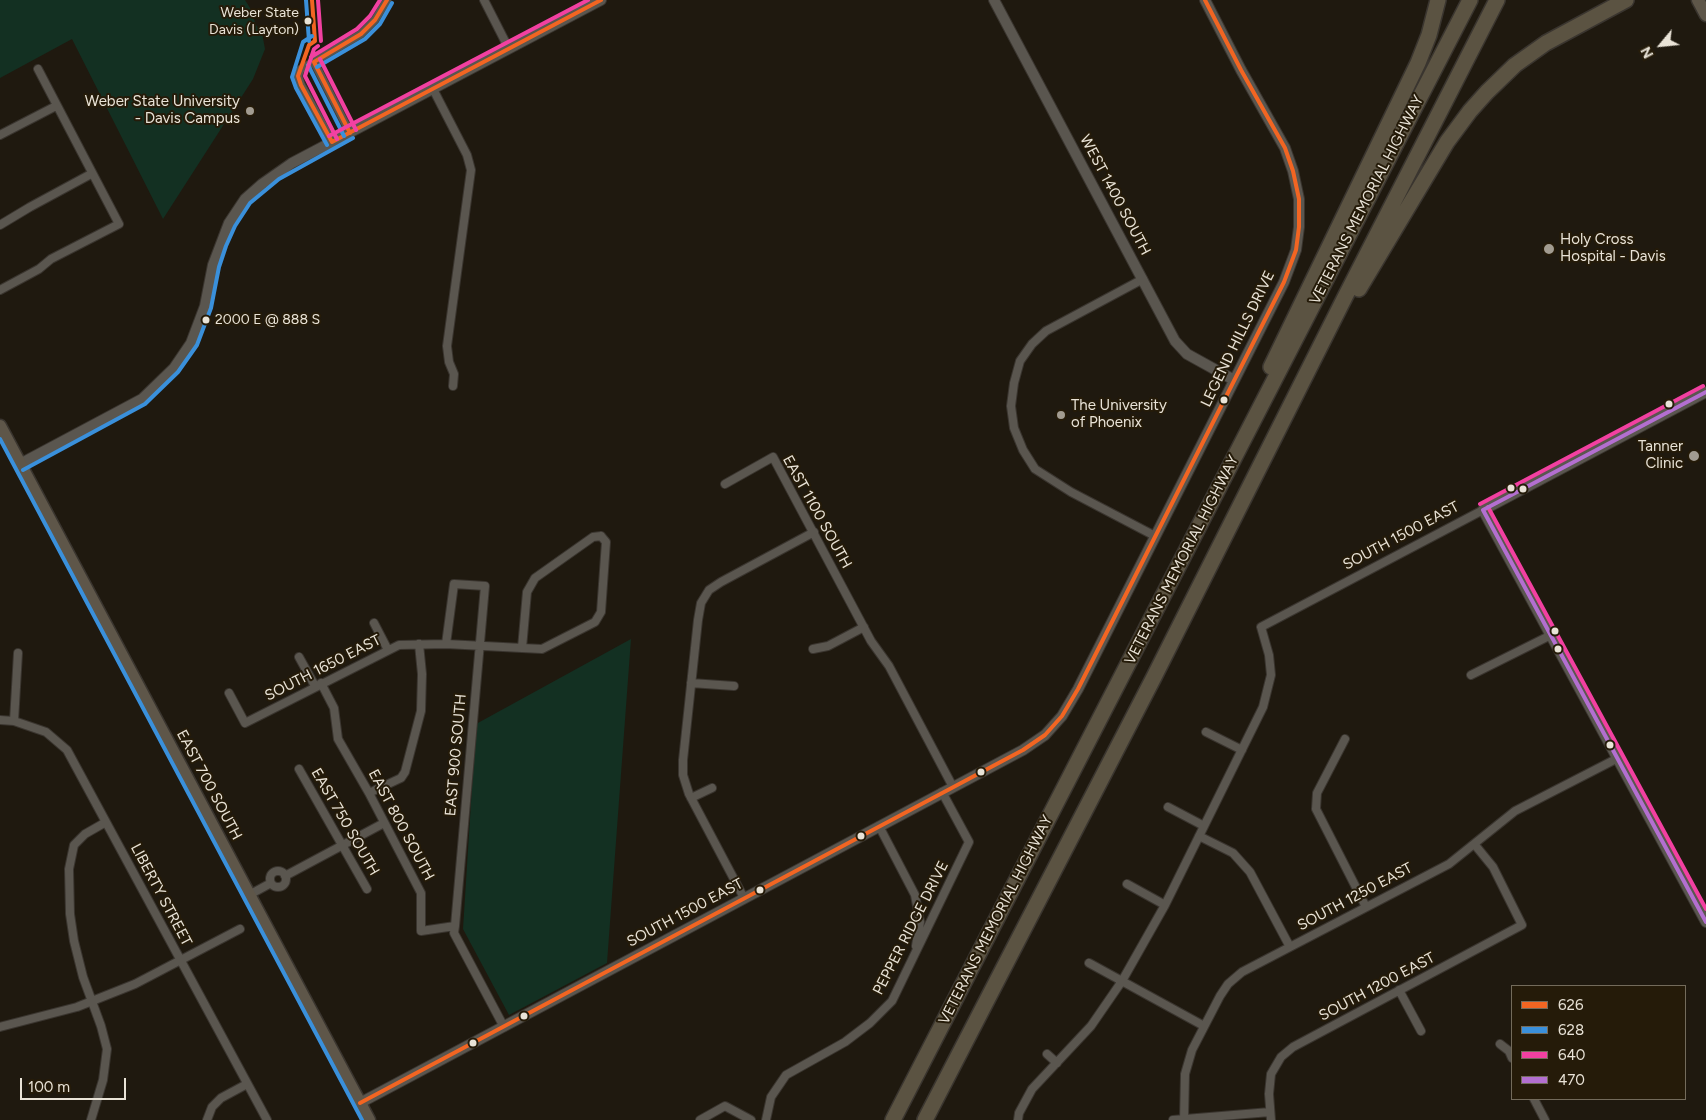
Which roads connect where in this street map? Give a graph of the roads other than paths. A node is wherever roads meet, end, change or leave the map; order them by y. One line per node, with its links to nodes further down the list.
1 (387, 0): 13 (street)
2 (484, 0): 12 (street)
3 (600, 0): 12 (street)
4 (994, 0): 22 (street, WEST 1400 SOUTH)
5 (1205, 0): 25 (street, LEGEND HILLS DRIVE)
6 (1438, 0): 31 (highway)
7 (1470, 0): 31 (highway, VETERANS MEMORIAL HIGHWAY)
8 (1497, 0): 24 (highway, VETERANS MEMORIAL HIGHWAY)
9 (1626, 0): 24 (highway)
10 (1698, 0): 11 (main road)
11 (1706, 15)
12 (509, 49): 15 (street)
13 (314, 62): 17 (street); 19 (street)
14 (38, 70): 16 (street)
15 (432, 89): 17 (street); 26 (street)
16 (56, 106): 18 (street); 20 (street)
17 (350, 133): 19 (street)
18 (0, 135)
19 (332, 142): 29 (street)
20 (92, 174): 21 (street); 23 (street)
21 (0, 225)
22 (1143, 279): 25 (street, WEST 1400 SOUTH); 34 (street)
23 (0, 290)
24 (1314, 357): 98 (highway, VETERANS MEMORIAL HIGHWAY)
25 (1234, 380): 34 (street, LEGEND HILLS DRIVE)
26 (453, 386)
27 (1706, 392): 32 (street, SOUTH 1500 EAST)
28 (0, 426): 29 (main road, EAST 700 SOUTH)
29 (20, 464): 74 (main road, EAST 700 SOUTH)
30 (724, 484): 33 (street, EAST 1100 SOUTH)
31 (1215, 498): 93 (highway, VETERANS MEMORIAL HIGHWAY)
32 (1483, 510): 37 (street); 56 (street, SOUTH 1500 EAST)
33 (814, 532): 36 (street, EAST 1100 SOUTH); 47 (street)
34 (1156, 536): 55 (street, LEGEND HILLS DRIVE)
35 (374, 623): 43 (street)
36 (864, 627): 42 (street); 59 (street, EAST 1100 SOUTH)
37 (1551, 635): 46 (street); 57 (street)
38 (419, 644): 39 (street, SOUTH 1650 EAST); 43 (street, SOUTH 1650 EAST); 62 (street)
39 (446, 644): 40 (street, SOUTH 1650 EAST); 40 (street, EAST 900 SOUTH)
40 (480, 646): 41 (street, SOUTH 1650 EAST); 79 (street, EAST 900 SOUTH)
41 (522, 648): 41 (street, SOUTH 1650 EAST)
42 (813, 649)
43 (388, 650): 48 (street, SOUTH 1650 EAST)
44 (18, 653): 52 (street)
45 (299, 657): 48 (street, EAST 800 SOUTH)
46 (1471, 675)
47 (691, 684): 49 (street); 63 (street)
48 (318, 685): 50 (street, SOUTH 1650 EAST); 62 (street, EAST 800 SOUTH)
49 (734, 686)
50 (228, 693)
51 (0, 720): 52 (street, LIBERTY STREET)
52 (14, 721): 65 (street, LIBERTY STREET)
53 (1206, 732): 56 (street)
54 (1345, 739): 77 (street)
55 (1023, 750): 59 (street, SOUTH 1500 EAST)
56 (1242, 750): 68 (street)
57 (1618, 758): 70 (street, SOUTH 1250 EAST); 78 (street)
58 (299, 769): 71 (street, EAST 750 SOUTH)
59 (953, 787): 61 (street, SOUTH 1500 EAST)
60 (712, 788): 63 (street)
61 (942, 792): 67 (street, SOUTH 1500 EAST); 82 (street, PEPPER RIDGE DRIVE)
62 (369, 793): 66 (street, EAST 800 SOUTH)
63 (691, 798): 75 (street)
64 (1168, 807): 68 (street)
65 (106, 822): 83 (street, LIBERTY STREET); 87 (street)
66 (384, 822): 71 (street); 79 (street, EAST 800 SOUTH)
67 (879, 826): 75 (street, SOUTH 1500 EAST); 82 (street)
68 (1204, 826): 69 (street)
69 (1199, 836): 76 (street); 81 (street)
70 (1474, 845): 77 (street, SOUTH 1250 EAST); 86 (street, SOUTH 1200 EAST)
71 (342, 846): 73 (street, EAST 750 SOUTH); 74 (street)
72 (1127, 884): 76 (street)
73 (367, 889)
74 (249, 895): 100 (main road, EAST 700 SOUTH)
75 (744, 898): 90 (street, SOUTH 1500 EAST)
76 (1165, 905): 85 (street)
77 (1366, 907): 81 (street, SOUTH 1250 EAST)
78 (1706, 922)
79 (454, 926): 90 (street)
80 (240, 929): 83 (street)
81 (1290, 947): 88 (street, SOUTH 1250 EAST)
82 (914, 955): 109 (street, PEPPER RIDGE DRIVE)
83 (180, 960): 87 (street); 97 (street, LIBERTY STREET)
84 (1089, 962): 85 (street)
85 (1122, 981): 88 (street); 96 (street)
86 (1399, 990): 91 (street); 101 (street, SOUTH 1200 EAST)
87 (92, 1001): 89 (street); 103 (street)
88 (1204, 1026): 102 (street, SOUTH 1250 EAST)
89 (0, 1027)
90 (504, 1027): 100 (street, SOUTH 1500 EAST)
91 (1422, 1031)
92 (1500, 1044): 95 (street)
93 (930, 1049): 110 (highway); 111 (highway, VETERANS MEMORIAL HIGHWAY)
94 (1047, 1054): 96 (street)
95 (1511, 1056)
96 (1056, 1063): 114 (street)
97 (247, 1084): 104 (street); 105 (street, LIBERTY STREET)
98 (936, 1098): 112 (highway, VETERANS MEMORIAL HIGHWAY); 113 (highway)
99 (1535, 1100): 116 (street)
100 (360, 1103): 106 (main road, EAST 700 SOUTH)
101 (1270, 1116): 102 (street)
102 (1184, 1119): 115 (street)
103 (91, 1120)
104 (207, 1120)
105 (267, 1120)
106 (369, 1120)
107 (700, 1120): 108 (street)
108 (751, 1120)
109 (766, 1120)
110 (888, 1120)
111 (893, 1120)
112 (925, 1120)
113 (930, 1120)
114 (1018, 1120)
115 (1173, 1120)
116 (1545, 1120)

